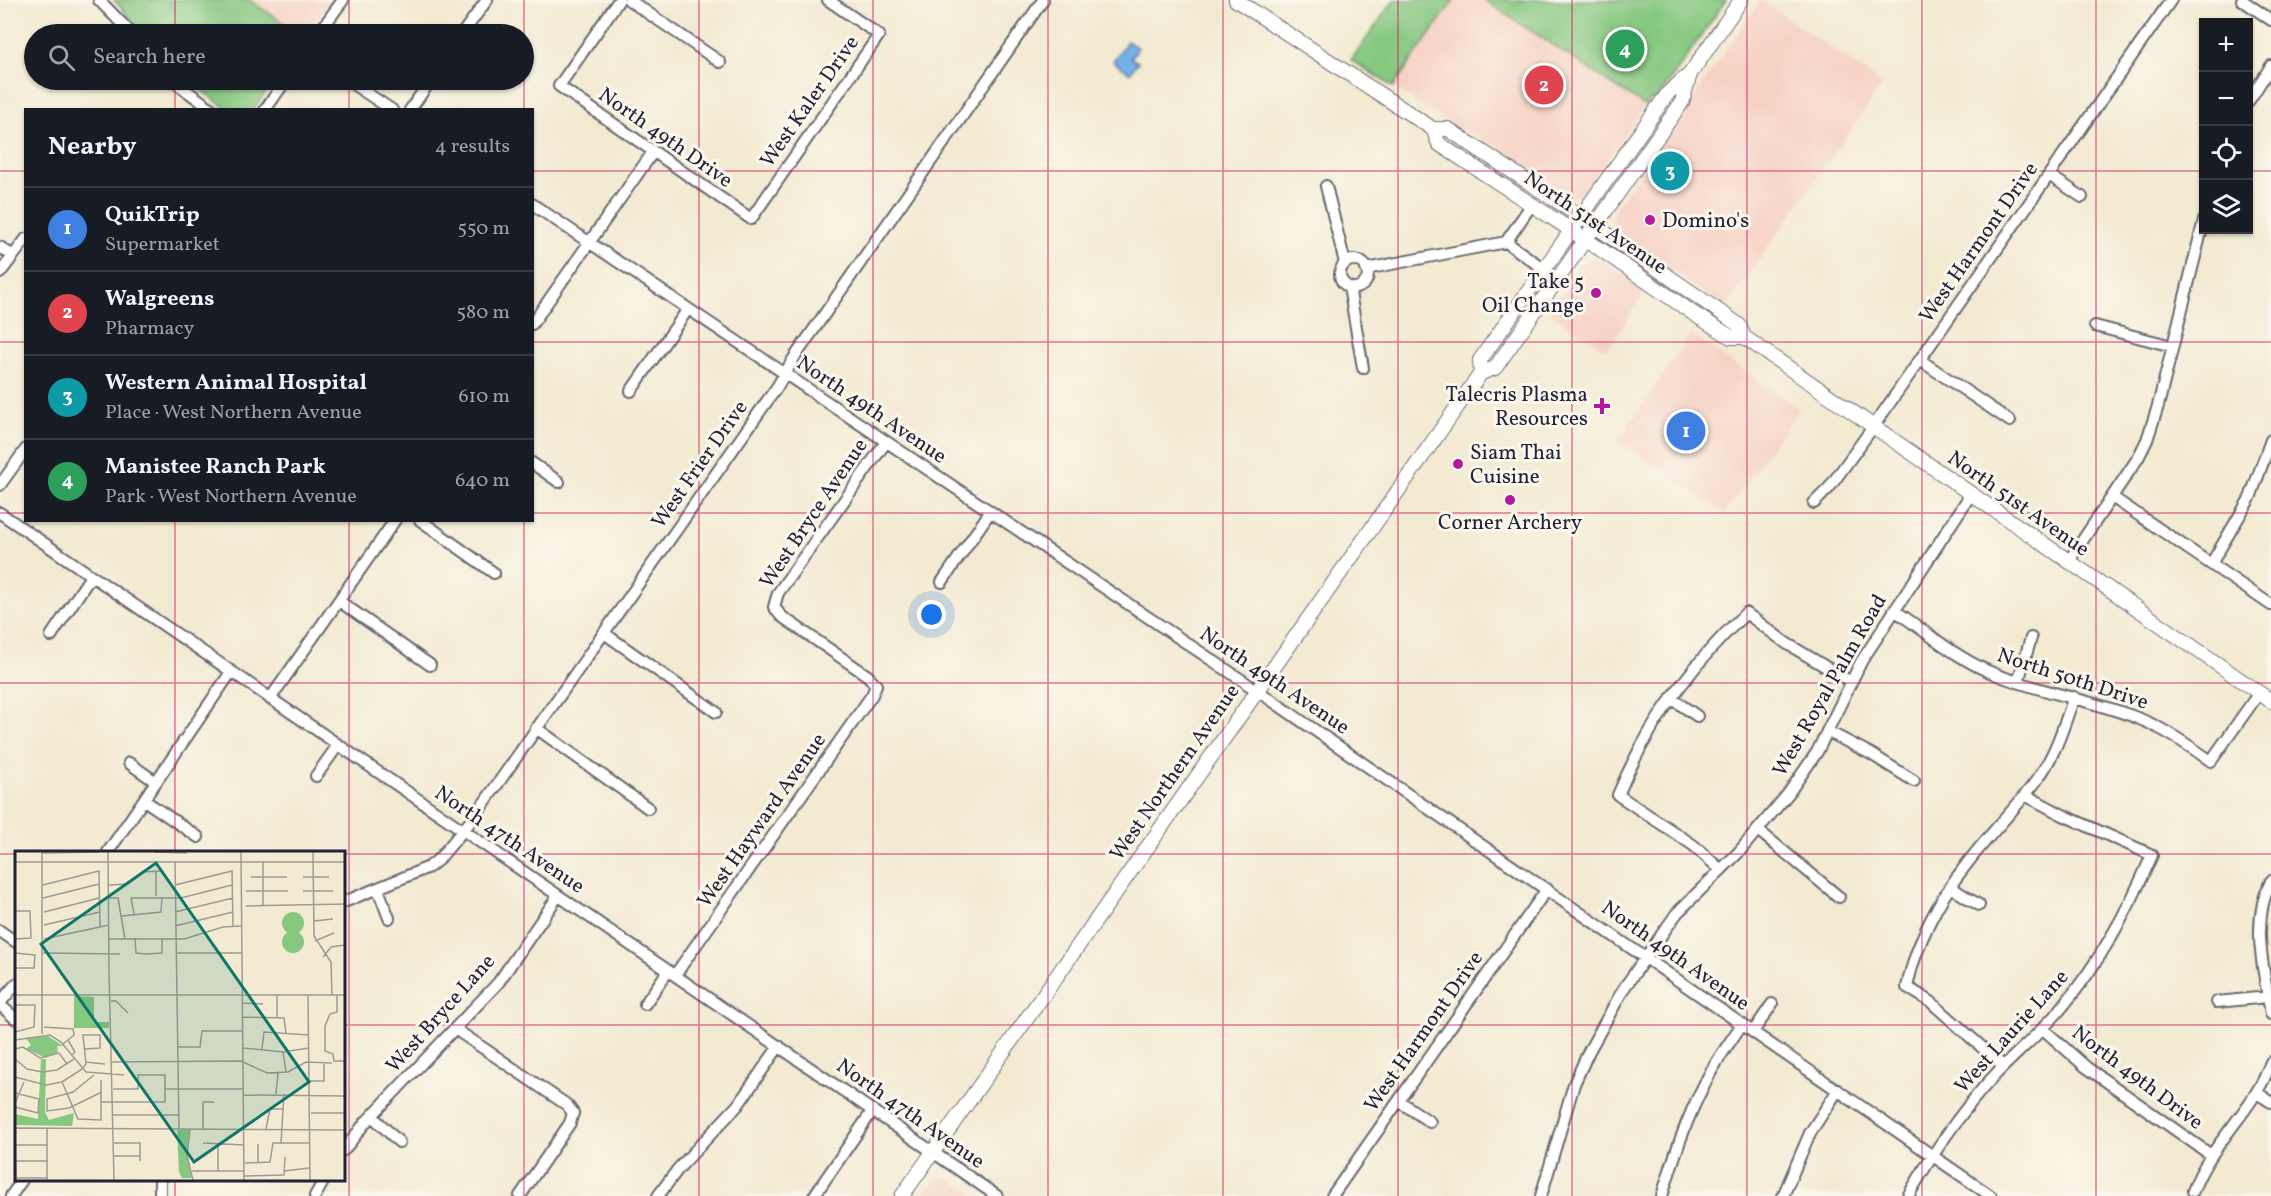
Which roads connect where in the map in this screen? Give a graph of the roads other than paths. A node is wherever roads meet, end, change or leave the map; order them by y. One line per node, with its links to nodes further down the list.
1 (99, 0): 13 (street)
2 (343, 0): 14 (street)
3 (487, 0): 15 (street)
4 (619, 0): 29 (street, North 49th Drive)
5 (629, 0): 16 (street)
6 (828, 0): 36 (street, West Kaler Drive)
7 (1043, 0): 59 (street, West Frier Drive)
8 (1236, 0): 28 (main road, North 51st Avenue)
9 (1742, 0): 18 (main road, West Northern Avenue)
10 (2171, 0): 30 (street, West Harmont Drive)
11 (2242, 0): 12 (street)
12 (2271, 20)
13 (122, 24)
14 (325, 24)
15 (469, 24)
16 (720, 62)
17 (2271, 66): 23 (street)
18 (1690, 74): 35 (main road, West Northern Avenue); 37 (main road, West Northern Avenue)
19 (186, 90): 24 (street)
20 (279, 90): 25 (street)
21 (362, 90): 26 (street)
22 (424, 90): 27 (street)
23 (2253, 94)
24 (210, 108)
25 (266, 108)
26 (389, 108)
27 (411, 108)
28 (1433, 129): 33 (main road, North 51st Avenue); 35 (main road, North 51st Avenue)
29 (653, 152): 36 (street, North 49th Drive); 42 (street)
30 (2049, 175): 32 (street); 56 (street, West Harmont Drive)
31 (1326, 186): 46 (street)
32 (2082, 197)
33 (1532, 204): 38 (main road, North 51st Avenue); 43 (street)
34 (534, 205): 42 (street, North 49th Avenue)
35 (1581, 216): 37 (main road, North 51st Avenue); 38 (main road, West Northern Avenue)
36 (751, 219)
37 (1595, 226): 40 (main road, West Northern Avenue); 54 (main road, North 51st Avenue)
38 (1571, 230): 40 (main road, North 51st Avenue); 48 (main road, West Northern Avenue)
39 (2200, 234): 55 (street)
40 (1585, 239): 54 (main road, North 51st Avenue); 58 (main road, West Northern Avenue)
41 (24, 242): 45 (street)
42 (590, 242): 51 (street, North 49th Avenue); 52 (street)
43 (1506, 242): 47 (street); 48 (street)
44 (0, 247): 45 (street)
45 (13, 256): 49 (street)
46 (1344, 263): 47 (street); 50 (street)
47 (1366, 268): 50 (street)
48 (1544, 269): 58 (main road, West Northern Avenue)
49 (0, 273)
50 (1348, 287): 57 (street)
51 (688, 309): 59 (street, North 49th Avenue); 60 (street)
52 (534, 321)
53 (2095, 326): 55 (street)
54 (1744, 337): 62 (main road, North 51st Avenue)
55 (2172, 346): 70 (street)
56 (1920, 360): 61 (street); 62 (street, West Harmont Drive)
57 (1363, 368)
58 (1480, 373): 92 (main road, West Northern Avenue)
59 (784, 374): 64 (street, North 49th Avenue); 84 (street, West Frier Drive)
60 (631, 391)
61 (2010, 421)
62 (1873, 427): 69 (main road, North 51st Avenue); 71 (street, West Harmont Drive)
63 (2271, 440): 77 (street)
64 (886, 442): 72 (street, North 49th Avenue); 91 (street, West Bryce Avenue)
65 (24, 452): 68 (street)
66 (534, 464): 67 (street)
67 (559, 482)
68 (0, 485)
69 (1971, 494): 76 (main road, North 51st Avenue); 83 (street, West Royal Palm Road)
70 (2112, 497): 76 (street); 77 (street)
71 (1815, 503)
72 (990, 512): 80 (street); 92 (street, North 49th Avenue)
73 (0, 513): 79 (street, North 47th Avenue)
74 (394, 522): 81 (street)
75 (423, 522): 78 (street)
76 (2068, 562): 93 (main road, North 51st Avenue)
77 (2211, 564): 82 (street)
78 (494, 573)
79 (92, 576): 85 (street); 88 (street, North 47th Avenue)
80 (942, 582)
81 (339, 601): 87 (street); 96 (street)
82 (2271, 605)
83 (1894, 610): 89 (street, West Royal Palm Road); 90 (street, North 50th Drive)
84 (604, 633): 98 (street); 100 (street, West Frier Drive)
85 (51, 636)
86 (2031, 638): 90 (street)
87 (430, 665)
88 (231, 672): 96 (street, North 47th Avenue); 106 (street)
89 (1851, 682): 95 (street); 101 (street, West Royal Palm Road)
90 (2018, 682): 94 (street, North 50th Drive)
91 (876, 685): 127 (street, West Hayward Avenue)
92 (1258, 691): 118 (street, North 49th Avenue); 152 (main road, West Northern Avenue)
93 (2259, 693): 94 (street, North 50th Drive); 97 (main road, North 51st Avenue)
94 (2074, 697): 107 (street)
95 (1671, 698): 99 (street); 114 (street)
96 (270, 699): 102 (street, North 47th Avenue)
97 (2271, 701)
98 (716, 712)
99 (1696, 716)
100 (536, 728): 109 (street); 110 (street, West Frier Drive)
101 (1827, 731): 105 (street); 111 (street, West Royal Palm Road)
102 (338, 745): 104 (street); 110 (street, North 47th Avenue)
103 (129, 763): 106 (street)
104 (316, 776)
105 (1914, 781)
106 (156, 782): 108 (street)
107 (2025, 795): 116 (street); 138 (street, West Laurie Lane)
108 (144, 800): 112 (street); 113 (street)
109 (648, 808)
110 (462, 830): 117 (street, West Frier Drive); 119 (street, North 47th Avenue)
111 (1759, 831): 114 (street, West Royal Palm Road); 120 (street)
112 (198, 837)
113 (109, 851)
114 (1721, 870): 126 (street, West Royal Palm Road)
115 (2271, 880): 129 (street)
116 (1950, 887): 122 (street); 142 (street)
117 (378, 889): 121 (street, West Frier Drive); 123 (street)
118 (1546, 889): 126 (street, North 49th Avenue); 145 (street, West Harmont Drive)
119 (558, 896): 127 (street, North 47th Avenue); 137 (street, West Bryce Lane)
120 (1839, 897)
121 (345, 902)
122 (1979, 904)
123 (389, 918)
124 (0, 931): 125 (street)
125 (15, 941)
126 (1645, 957): 136 (street, North 49th Avenue); 166 (street, West Royal Palm Road)
127 (672, 973): 132 (street, West Hayward Avenue); 140 (street, North 47th Avenue)
128 (15, 985): 131 (street)
129 (2268, 998): 130 (street); 134 (street)
130 (2217, 1002)
131 (0, 1004): 135 (street)
132 (645, 1004)
133 (1772, 1004): 139 (street)
134 (2271, 1013)
135 (15, 1018)
136 (1743, 1024): 139 (street, North 49th Avenue); 167 (street)
137 (455, 1029): 148 (street, West Bryce Lane); 160 (street)
138 (2043, 1029): 142 (street, West Laurie Lane); 153 (street, North 49th Drive)
139 (1753, 1032): 143 (street, North 49th Avenue)
140 (779, 1046): 147 (street, North 47th Avenue); 161 (street)
141 (2271, 1062): 144 (street)
142 (2003, 1066): 154 (street, West Laurie Lane)
143 (1838, 1090): 154 (street, North 49th Avenue); 168 (street)
144 (2257, 1092): 146 (street); 153 (street)
145 (1399, 1101): 149 (street); 165 (street, West Harmont Drive)
146 (2271, 1102)
147 (873, 1110): 152 (street, North 47th Avenue); 162 (street)
148 (372, 1116): 150 (street); 151 (street, West Bryce Lane)
149 (1430, 1122)
150 (399, 1142)
151 (345, 1149)
152 (933, 1152): 163 (main road, West Northern Avenue); 164 (street, North 47th Avenue)
153 (2211, 1155): 157 (street)
154 (1932, 1156): 169 (street, West Laurie Lane); 170 (street, North 49th Avenue)
155 (21, 1181): 158 (street)
156 (323, 1181): 159 (street)
157 (2193, 1191)
158 (11, 1196)
159 (315, 1196)
160 (520, 1196)
161 (658, 1196)
162 (814, 1196)
163 (902, 1196)
164 (998, 1196)
165 (1332, 1196)
166 (1541, 1196)
167 (1662, 1196)
168 (1783, 1196)
169 (1908, 1196)
170 (1991, 1196)

